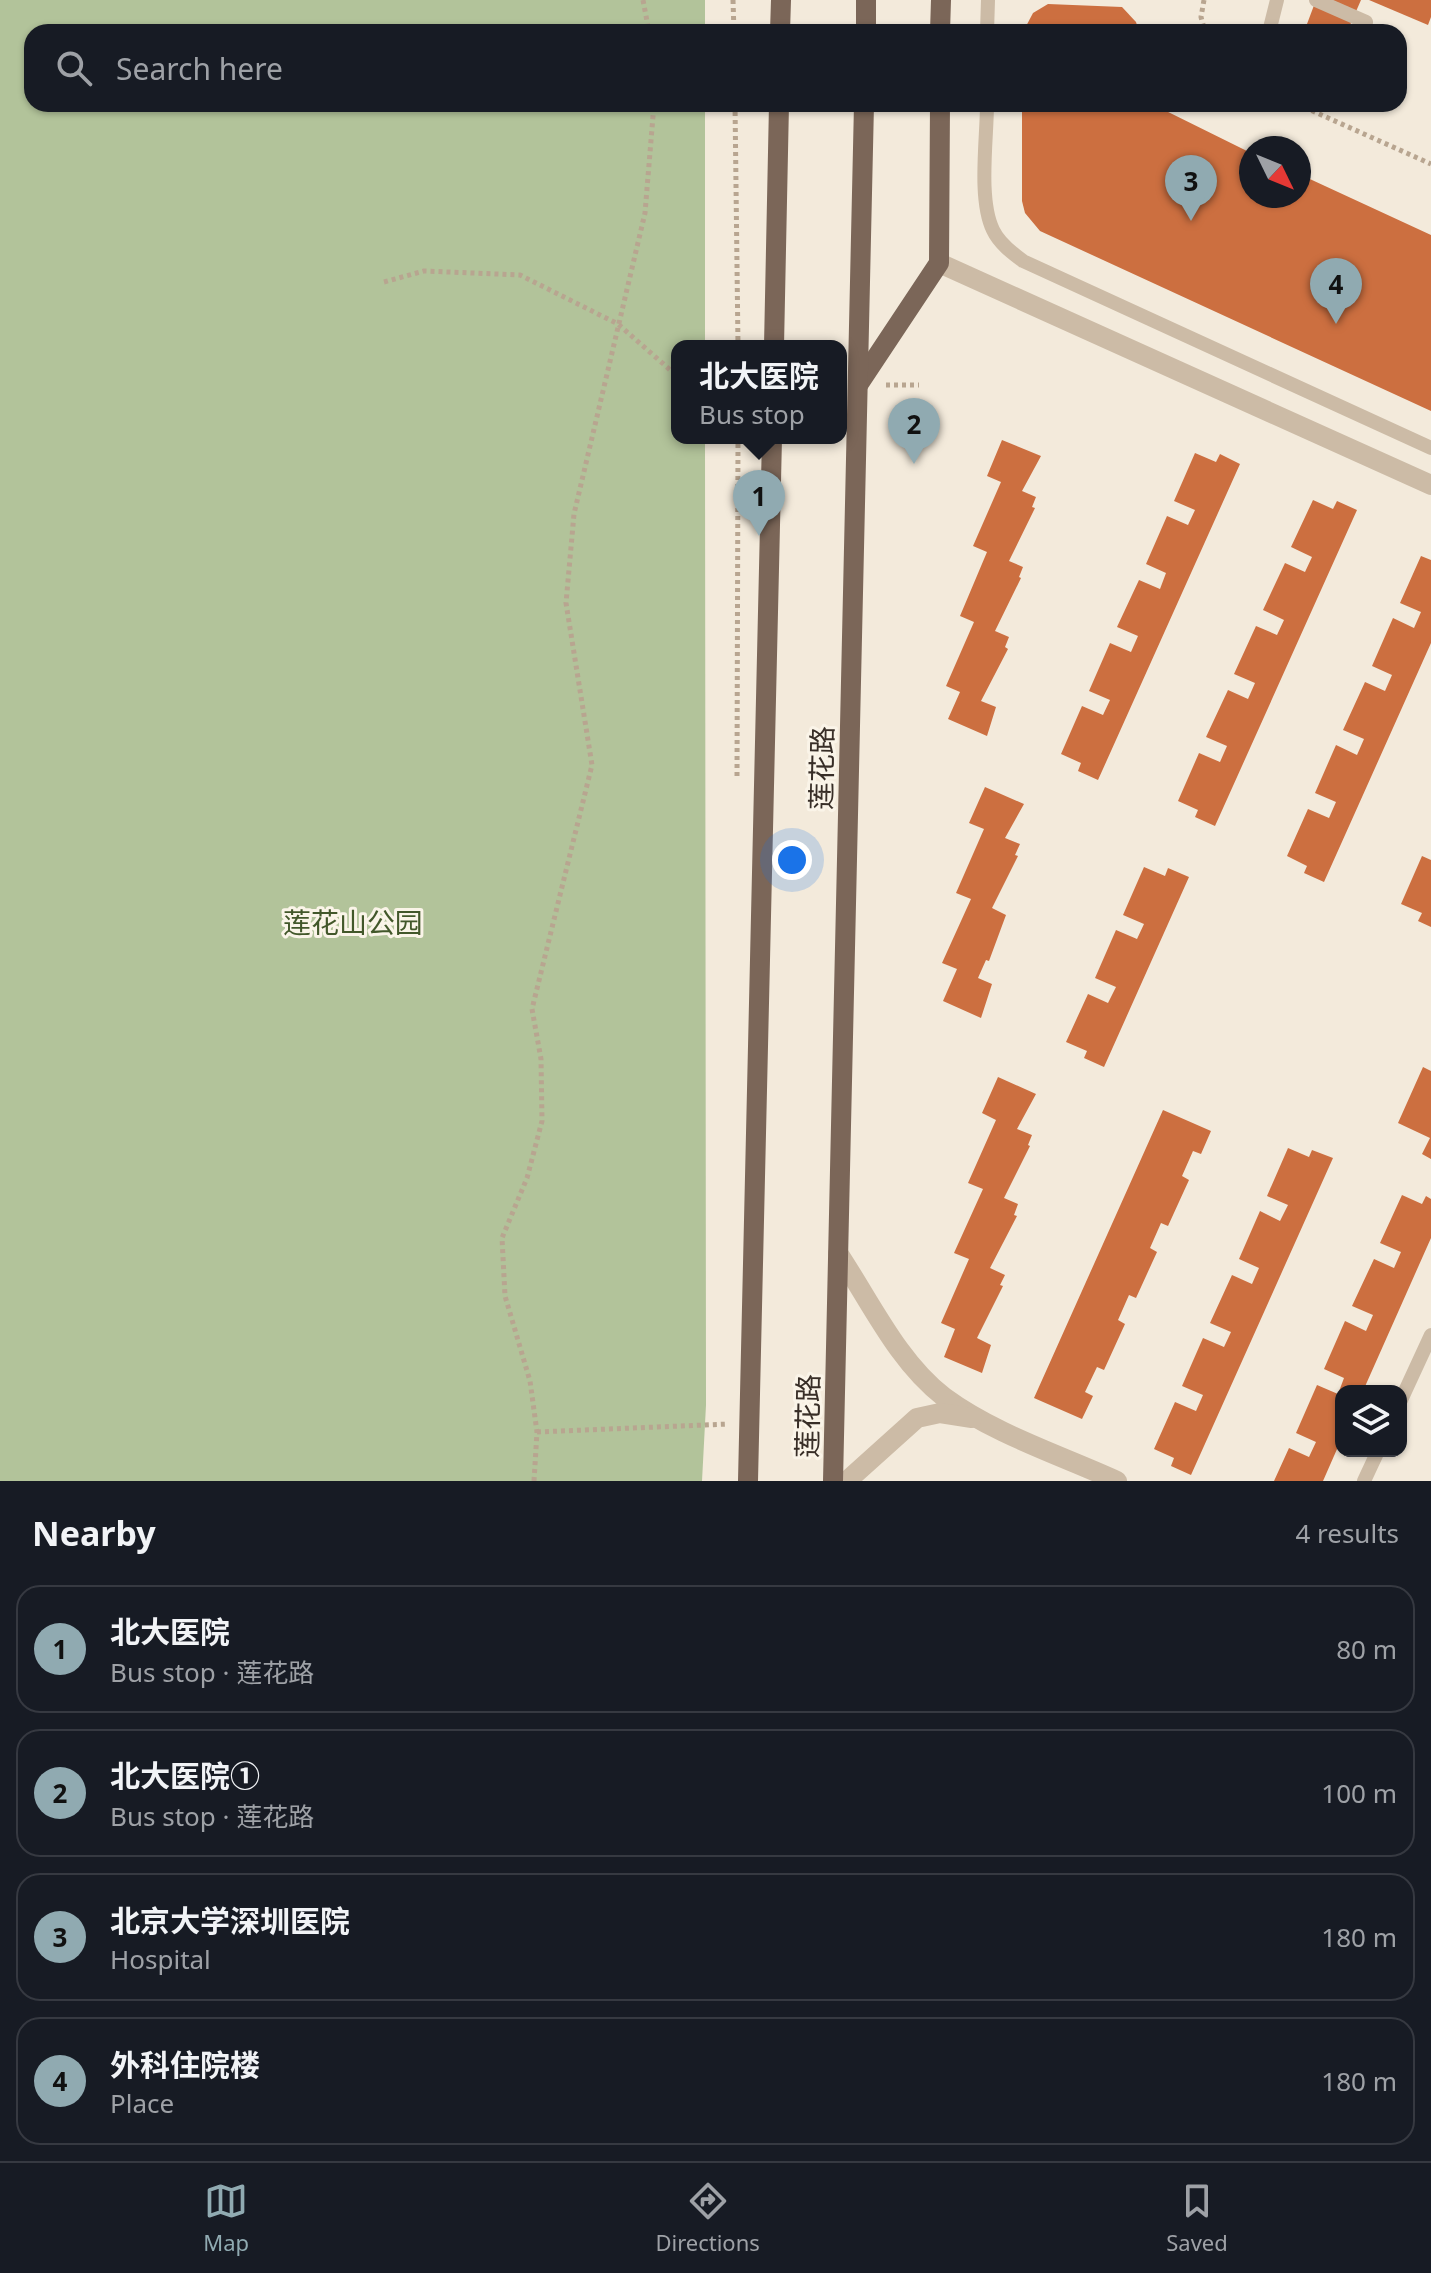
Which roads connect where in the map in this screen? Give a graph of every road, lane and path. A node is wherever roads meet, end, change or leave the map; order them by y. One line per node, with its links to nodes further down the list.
1 (643, 0): 10 (path)
2 (733, 0): 11 (path)
3 (781, 0): 12 (main road)
4 (866, 0): 13 (main road)
5 (941, 0): 14 (main road)
6 (988, 0): 15 (lane)
7 (1204, 0): 16 (path)
8 (1277, 0): 17 (lane)
9 (1316, 0): 18 (lane)
10 (648, 24)
11 (734, 24)
12 (780, 24)
13 (866, 24)
14 (940, 24)
15 (987, 24)
16 (1203, 24)
17 (1271, 24)
18 (1365, 24)
19 (653, 112): 29 (path)
20 (735, 112): 30 (path)
21 (779, 112): 31 (main road)
22 (864, 112): 33 (main road, 莲花路)
23 (940, 112): 27 (main road)
24 (987, 112): 35 (lane)
25 (1315, 112): 26 (path)
26 (1431, 164)
27 (939, 263): 33 (main road); 36 (street)
28 (384, 282): 29 (path)
29 (618, 324): 32 (path); 42 (path)
30 (738, 340)
31 (774, 340)
32 (671, 371)
33 (858, 385): 37 (main road, 莲花路)
34 (772, 444): 41 (main road, 莲花路)
35 (1431, 448)
36 (1431, 485)
37 (838, 1253): 40 (street); 46 (main road, 莲花路)
38 (1431, 1335): 39 (lane)
39 (1407, 1387)
40 (980, 1419): 47 (street); 48 (street)
41 (750, 1423): 42 (path); 45 (main road, 莲花路)
42 (537, 1432): 44 (path)
43 (1375, 1457): 49 (lane)
44 (534, 1481)
45 (748, 1481)
46 (833, 1481)
47 (847, 1481)
48 (1117, 1481)
49 (1364, 1481)

